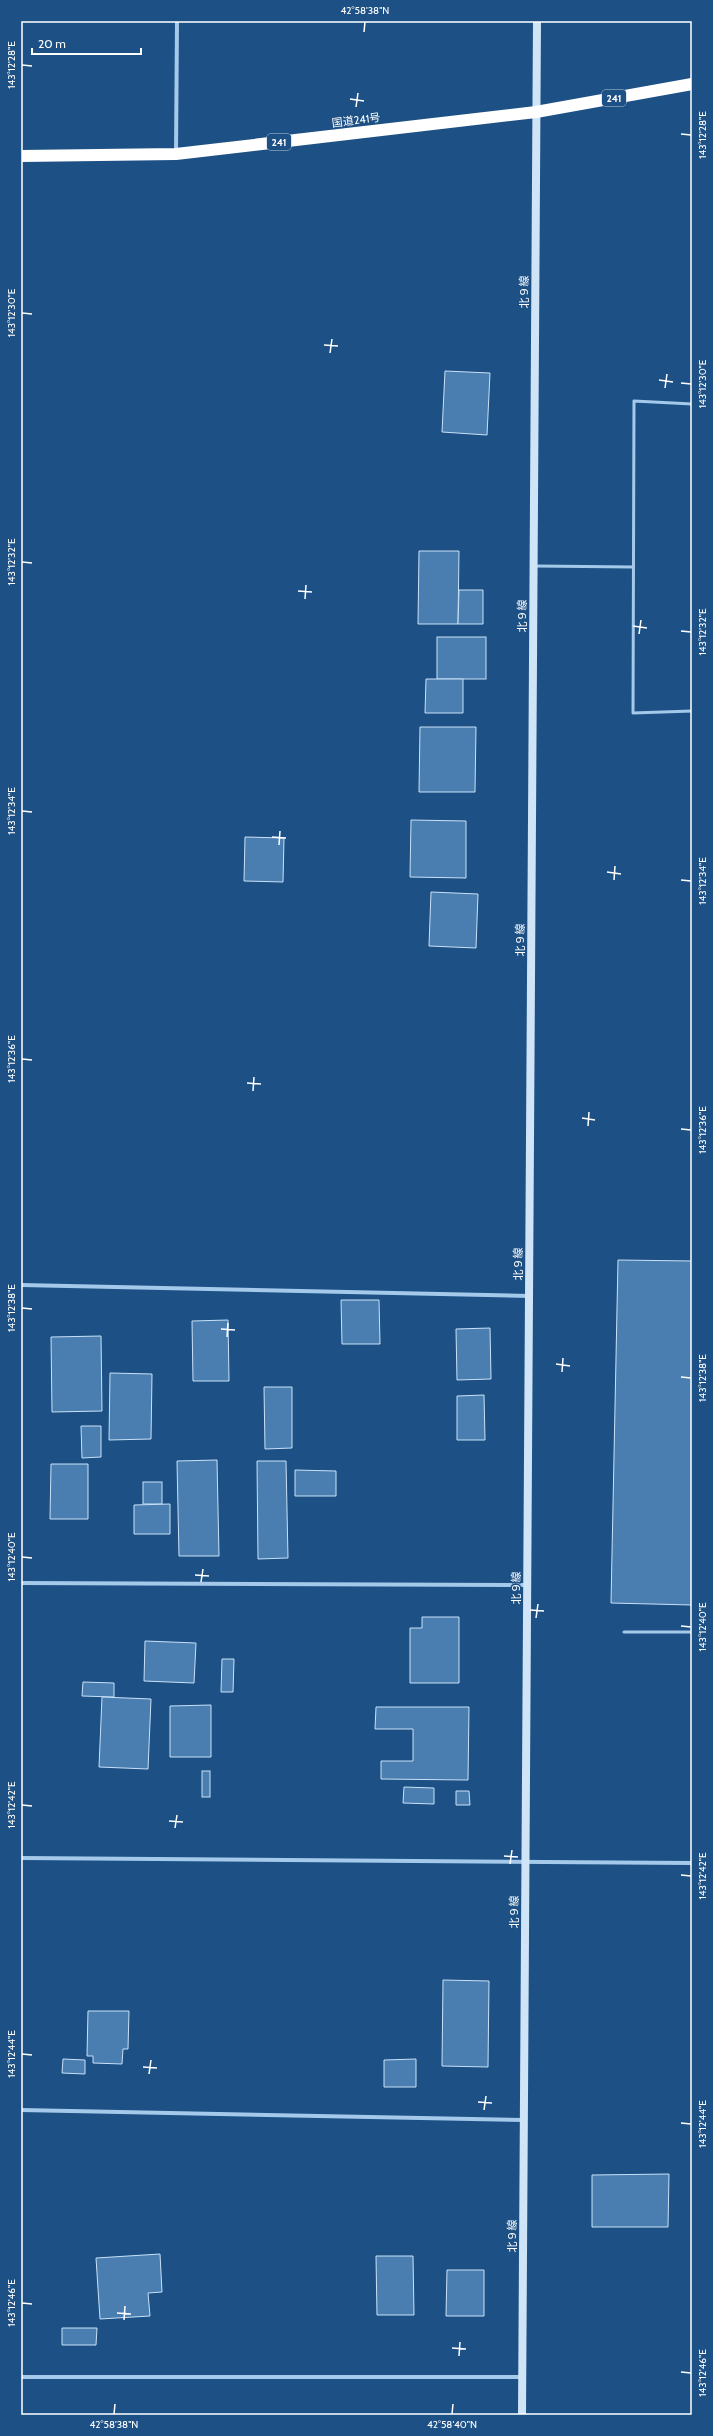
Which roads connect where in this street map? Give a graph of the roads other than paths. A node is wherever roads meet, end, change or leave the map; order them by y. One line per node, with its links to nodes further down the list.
1 (177, 21): 5 (street)
2 (537, 21): 4 (street, 北９線)
3 (692, 84): 4 (highway, 国道241号 / 241)
4 (536, 112): 5 (highway, 国道241号 / 241); 8 (street, 北９線)
5 (176, 154): 6 (highway, 国道241号 / 241)
6 (21, 156)
7 (692, 404): 9 (lane)
8 (533, 566): 9 (lane); 12 (street, 北９線)
9 (633, 567): 10 (lane)
10 (692, 711)
11 (21, 1284): 12 (street)
12 (529, 1296): 14 (street, 北９線)
13 (21, 1583): 14 (street)
14 (527, 1585): 18 (street, 北９線)
15 (624, 1632): 16 (lane)
16 (692, 1632)
17 (21, 1858): 18 (street)
18 (526, 1863): 19 (street); 21 (street, 北９線)
19 (692, 1863)
20 (21, 2110): 21 (street)
21 (524, 2120): 23 (street, 北９線)
22 (21, 2377): 23 (street)
23 (522, 2377): 24 (street, 北９線)
24 (522, 2415)

